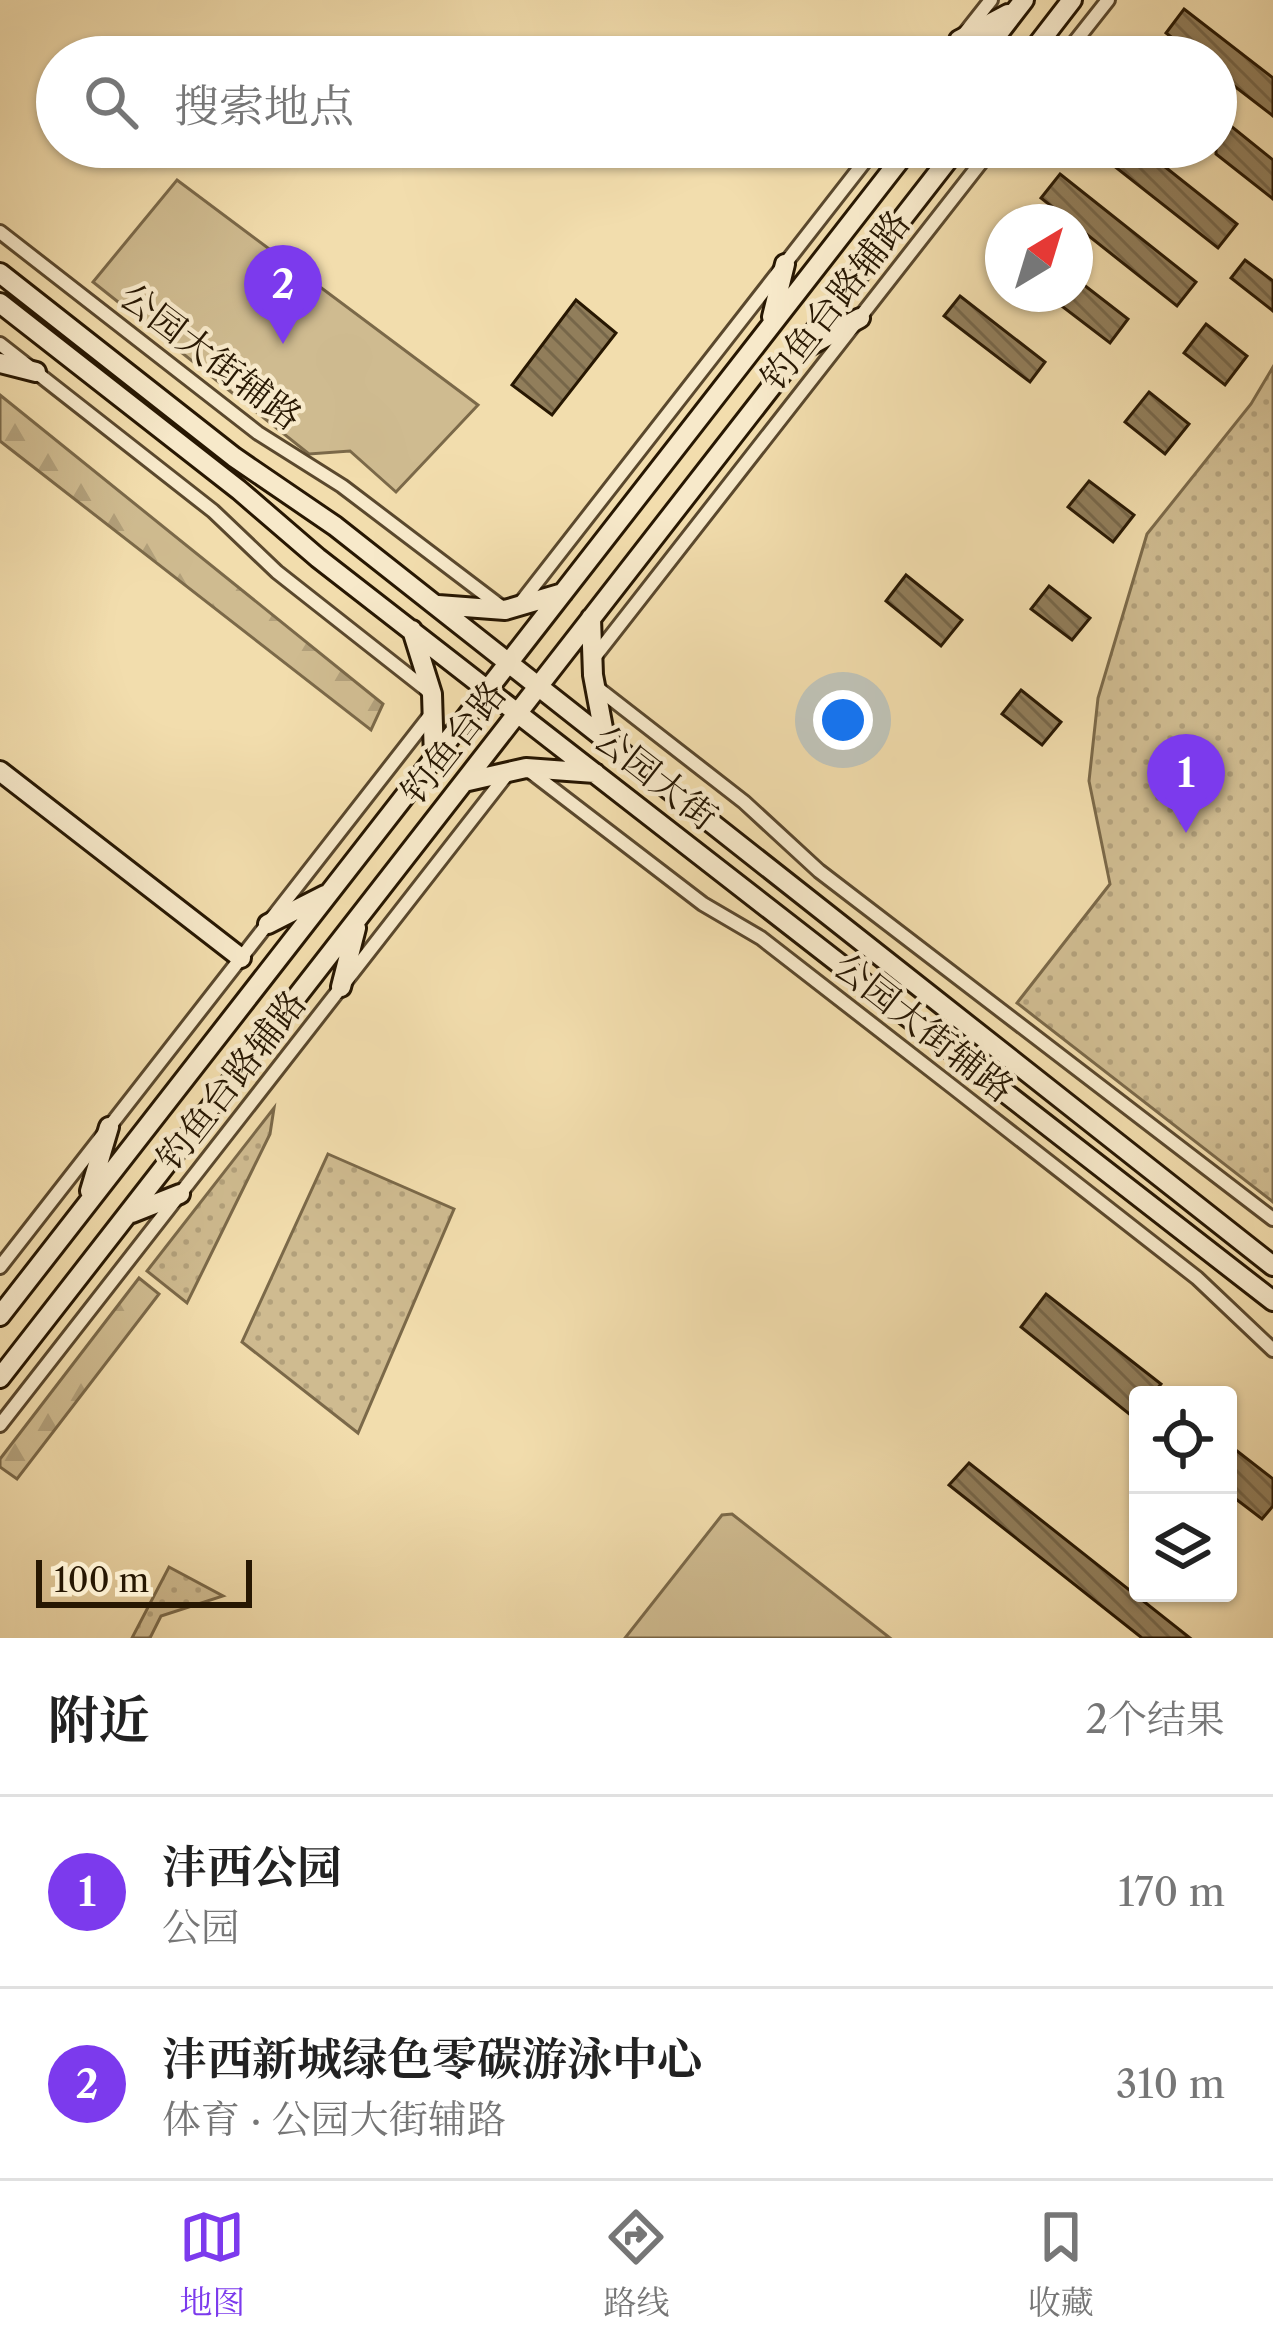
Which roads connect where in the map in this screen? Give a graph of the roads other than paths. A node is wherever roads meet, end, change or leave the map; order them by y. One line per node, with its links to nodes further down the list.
1 (991, 0): 6 (street)
2 (1072, 0): 5 (main road)
3 (1108, 0): 11 (street)
4 (1021, 4): 7 (main road); 8 (main road)
5 (1051, 27): 9 (main road); 10 (main road)
6 (962, 36)
7 (966, 36)
8 (996, 36)
9 (1044, 36)
10 (1048, 36)
11 (1080, 36)
12 (860, 168): 17 (street, 钓鱼台路辅路)
13 (894, 168): 21 (main road, 钓鱼台路)
14 (942, 168): 23 (main road, 钓鱼台路)
15 (977, 168): 20 (street, 钓鱼台路辅路)
16 (0, 232): 30 (street, 公园大街辅路)
17 (785, 264): 21 (main road); 30 (street, 钓鱼台路辅路)
18 (0, 273): 29 (main road, 公园大街)
19 (0, 303): 32 (main road, 公园大街)
20 (860, 318): 23 (main road); 33 (street, 钓鱼台路辅路)
21 (770, 327): 26 (main road, 钓鱼台路)
22 (0, 344): 25 (street)
23 (799, 351): 27 (main road, 钓鱼台路)
24 (0, 363): 25 (main road)
25 (36, 372): 38 (street)
26 (611, 531): 27 (main road); 28 (main road, 钓鱼台路)
27 (640, 554): 31 (main road, 钓鱼台路)
28 (563, 593): 30 (main road); 34 (main road, 钓鱼台路)
29 (436, 605): 30 (main road); 34 (main road, 公园大街)
30 (511, 608)
31 (591, 618): 33 (main road); 35 (main road, 钓鱼台路)
32 (412, 630): 37 (main road, 公园大街); 38 (main road)
33 (592, 660): 36 (main road)
34 (509, 662): 35 (main road, 公园大街); 37 (main road, 钓鱼台路)
35 (538, 686): 39 (main road, 钓鱼台路); 40 (main road, 公园大街)
36 (595, 686): 40 (main road); 57 (street, 公园大街辅路)
37 (488, 689): 39 (main road, 公园大街); 41 (main road, 钓鱼台路)
38 (432, 703): 41 (main road); 50 (street, 钓鱼台路辅路)
39 (519, 711): 44 (main road, 公园大街); 45 (main road, 钓鱼台路)
40 (605, 739): 58 (main road, 公园大街)
41 (434, 759): 46 (main road, 钓鱼台路)
42 (518, 770): 44 (main road); 45 (main road); 52 (street, 钓鱼台路辅路); 62 (street, 公园大街辅路)
43 (0, 771): 51 (main road)
44 (598, 773): 60 (main road, 公园大街)
45 (464, 782): 47 (main road, 钓鱼台路)
46 (378, 830): 47 (main road); 48 (main road, 钓鱼台路)
47 (408, 854): 49 (main road, 钓鱼台路)
48 (330, 893): 50 (main road); 55 (main road, 钓鱼台路)
49 (358, 917): 52 (main road); 56 (main road, 钓鱼台路)
50 (268, 924): 51 (street, 钓鱼台路辅路)
51 (241, 958): 53 (street, 钓鱼台路辅路)
52 (341, 987): 54 (street, 钓鱼台路辅路)
53 (109, 1127): 55 (main road); 59 (street, 钓鱼台路辅路)
54 (180, 1194): 56 (main road); 64 (street, 钓鱼台路辅路)
55 (86, 1205): 61 (main road, 钓鱼台路)
56 (128, 1214): 63 (main road, 钓鱼台路)
57 (1273, 1219)
58 (1273, 1266)
59 (0, 1267)
60 (1273, 1301)
61 (0, 1316)
62 (1273, 1350)
63 (0, 1378)
64 (0, 1425)

